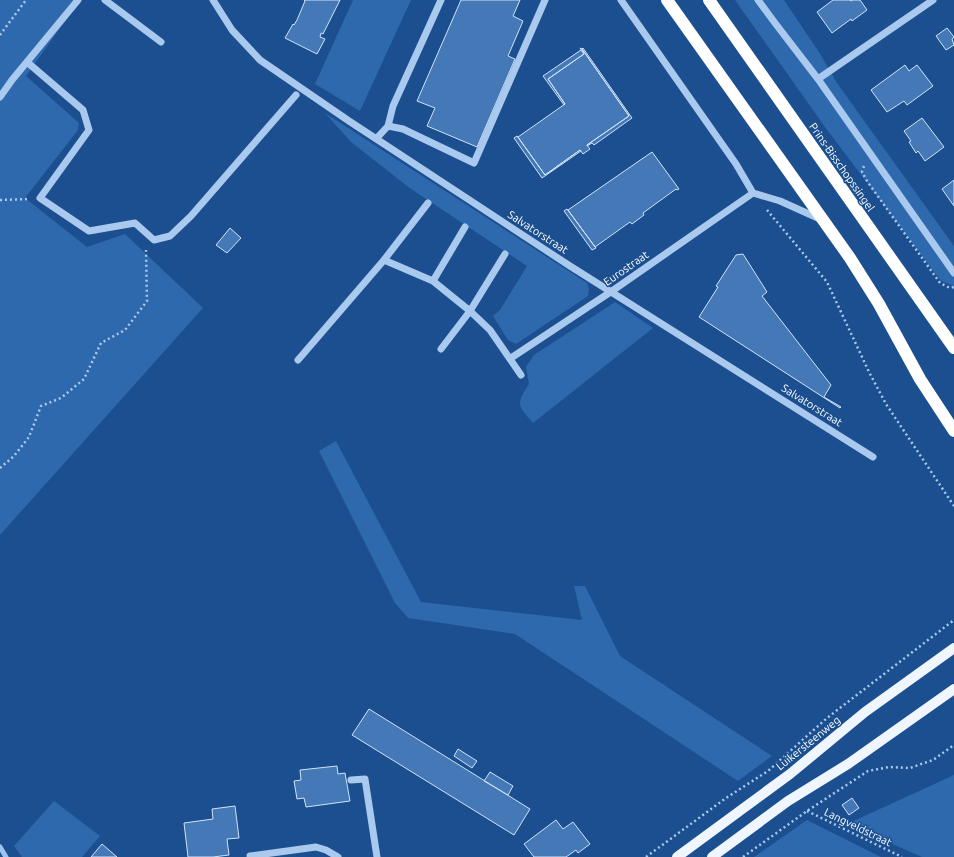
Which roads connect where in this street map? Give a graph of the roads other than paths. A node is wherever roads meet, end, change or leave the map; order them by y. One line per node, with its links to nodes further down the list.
1 (78, 0): 12 (street)
2 (105, 0): 11 (street)
3 (214, 0): 17 (street, Salvatorstraat)
4 (441, 0): 16 (street)
5 (545, 0): 16 (street)
6 (621, 0): 18 (street)
7 (667, 0): 20 (highway)
8 (709, 0): 28 (highway, Prins-Bisschopssingel)
9 (758, 0): 13 (street)
10 (933, 0): 13 (street)
11 (161, 42)
12 (27, 62): 14 (street); 15 (street)
13 (818, 79): 24 (street)
14 (296, 95)
15 (0, 97)
16 (388, 126): 17 (street)
17 (376, 139): 26 (street, Salvatorstraat)
18 (753, 193): 20 (street); 26 (street, Eurostraat)
19 (428, 203): 23 (street)
20 (822, 219): 33 (highway)
21 (465, 227): 25 (street)
22 (504, 254): 27 (street)
23 (384, 260): 25 (street); 31 (street)
24 (954, 273)
25 (433, 282): 27 (street)
26 (612, 291): 30 (street, Eurostraat); 34 (street, Salvatorstraat)
27 (470, 311): 29 (street); 30 (street)
28 (954, 348)
29 (441, 349)
30 (511, 358): 32 (street)
31 (298, 360)
32 (521, 375)
33 (954, 431)
34 (873, 457)
35 (954, 648): 41 (main road, Luikersteenweg)
36 (954, 689): 42 (main road)
37 (351, 780): 40 (street)
38 (250, 856): 39 (street)
39 (338, 857)
40 (377, 857)
41 (677, 857)
42 (712, 857)

